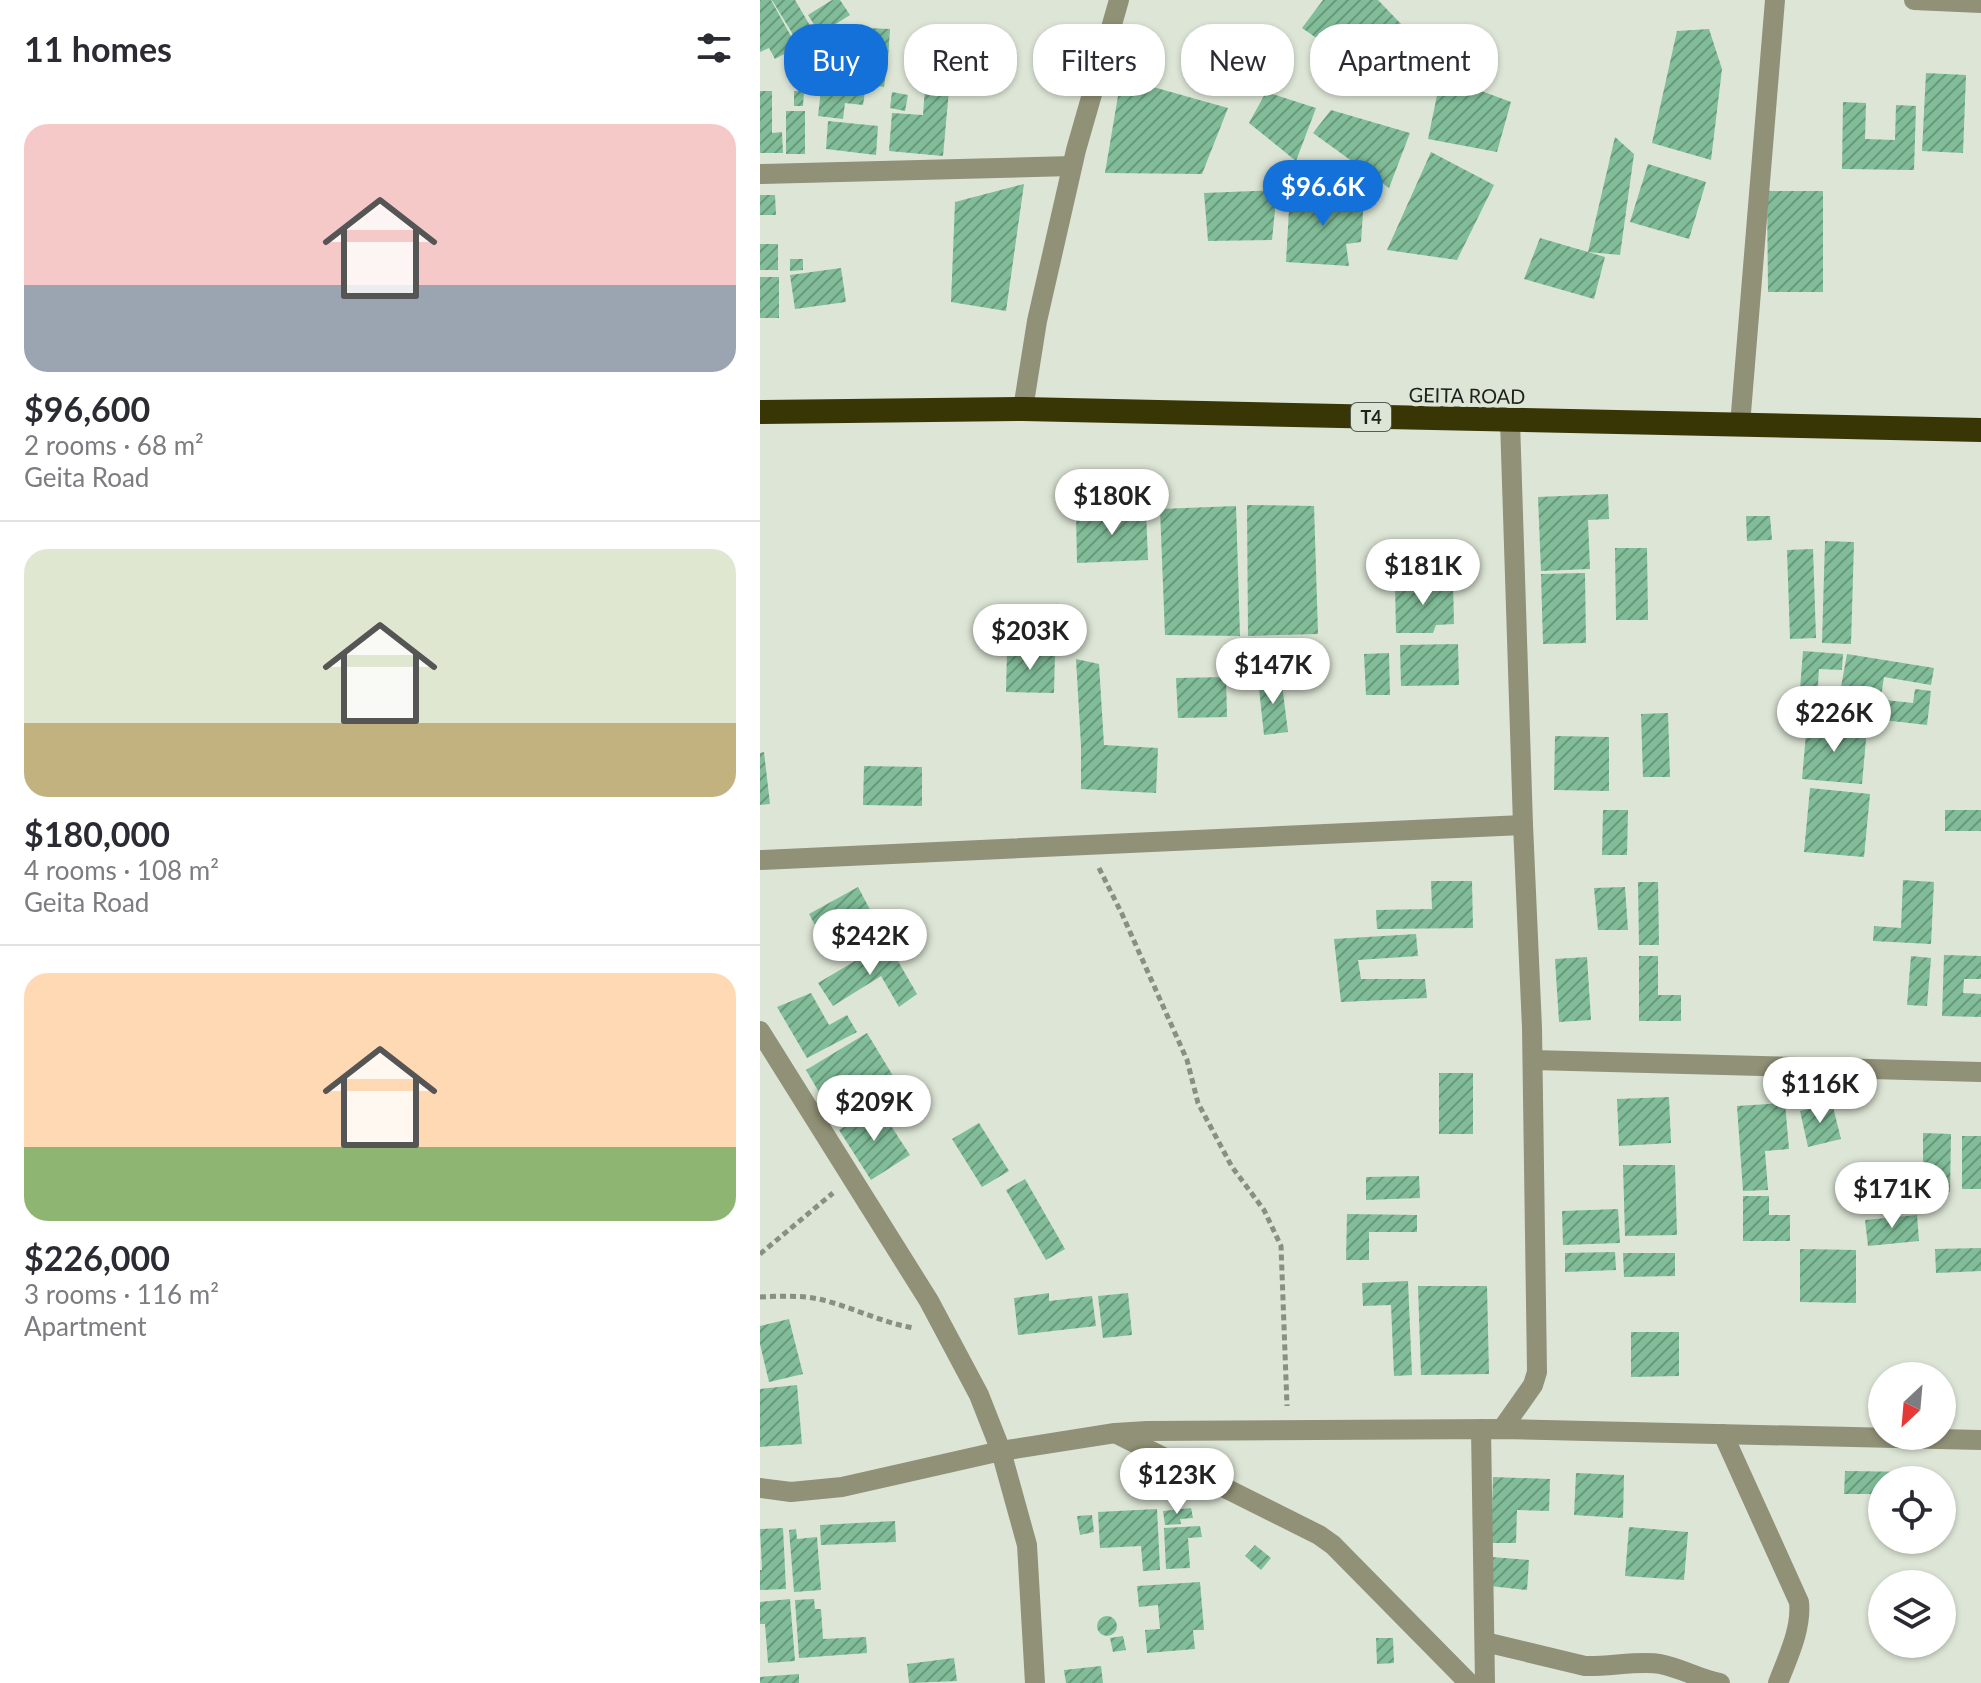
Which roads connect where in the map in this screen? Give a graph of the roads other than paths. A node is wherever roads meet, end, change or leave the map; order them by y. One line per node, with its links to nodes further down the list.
1 (1119, 0): 5 (street)
2 (1775, 0): 10 (street)
3 (1914, 0): 4 (street)
4 (1981, 3)
5 (1072, 166): 6 (street); 7 (street)
6 (760, 174)
7 (1023, 409): 8 (highway, GEITA ROAD / T4); 9 (highway, GEITA ROAD / T4)
8 (760, 412)
9 (1510, 421): 10 (highway, GEITA ROAD / T4); 12 (street)
10 (1740, 425): 11 (highway, GEITA ROAD / T4)
11 (1981, 430)
12 (1523, 825): 13 (street); 15 (street)
13 (760, 860)
14 (760, 1031): 21 (street)
15 (1533, 1060): 16 (street); 17 (street)
16 (1981, 1072)
17 (1492, 1429): 18 (street); 19 (street); 23 (street)
18 (1115, 1433): 21 (street); 25 (street)
19 (1723, 1434): 20 (street); 28 (street)
20 (1981, 1440)
21 (1001, 1451): 22 (street); 24 (street)
22 (760, 1488)
23 (1485, 1642): 26 (street); 27 (street)
24 (1035, 1683)
25 (1469, 1683)
26 (1485, 1683)
27 (1720, 1683)
28 (1778, 1683)

